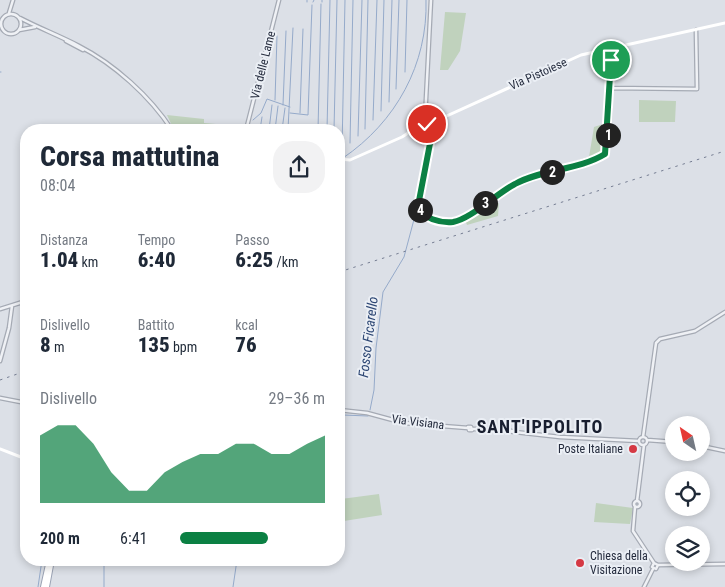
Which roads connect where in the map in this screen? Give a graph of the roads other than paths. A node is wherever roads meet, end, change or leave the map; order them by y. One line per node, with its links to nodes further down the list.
1 (13, 0): 4 (street)
2 (279, 0): 17 (street, Via delle Lame)
3 (431, 0): 15 (street)
4 (12, 5): 5 (street); 7 (street)
5 (6, 15): 6 (street); 7 (street); 9 (street)
6 (0, 16)
7 (19, 17): 10 (street); 12 (street)
8 (725, 23): 11 (main road, Via Pistoiese)
9 (1, 27): 12 (street)
10 (37, 27): 12 (street); 16 (street)
11 (696, 28): 13 (main road, Via Pistoiese); 14 (street)
12 (19, 30)
13 (608, 48): 14 (street); 15 (main road, Via Pistoiese)
14 (611, 88): 15 (street)
15 (429, 121): 18 (main road, Via Pistoiese)
16 (167, 124)
17 (248, 124)
18 (345, 161)
19 (20, 303): 20 (street)
20 (12, 306): 21 (street); 23 (street)
21 (0, 309)
22 (725, 312): 27 (street)
23 (0, 361)
24 (0, 398): 25 (street)
25 (20, 402)
26 (345, 411): 29 (street, Via Visiana)
27 (642, 437): 28 (street); 29 (street)
28 (647, 440): 30 (street); 31 (street)
29 (639, 441): 31 (street)
30 (665, 441)
31 (643, 445): 36 (street)
32 (710, 448): 34 (street)
33 (0, 449): 35 (main road)
34 (725, 451)
35 (20, 457)
36 (654, 563): 38 (street); 40 (street)
37 (725, 564): 38 (street)
38 (658, 565): 40 (street)
39 (50, 566): 41 (main road)
40 (654, 569): 42 (street)
41 (45, 587)
42 (644, 587)

